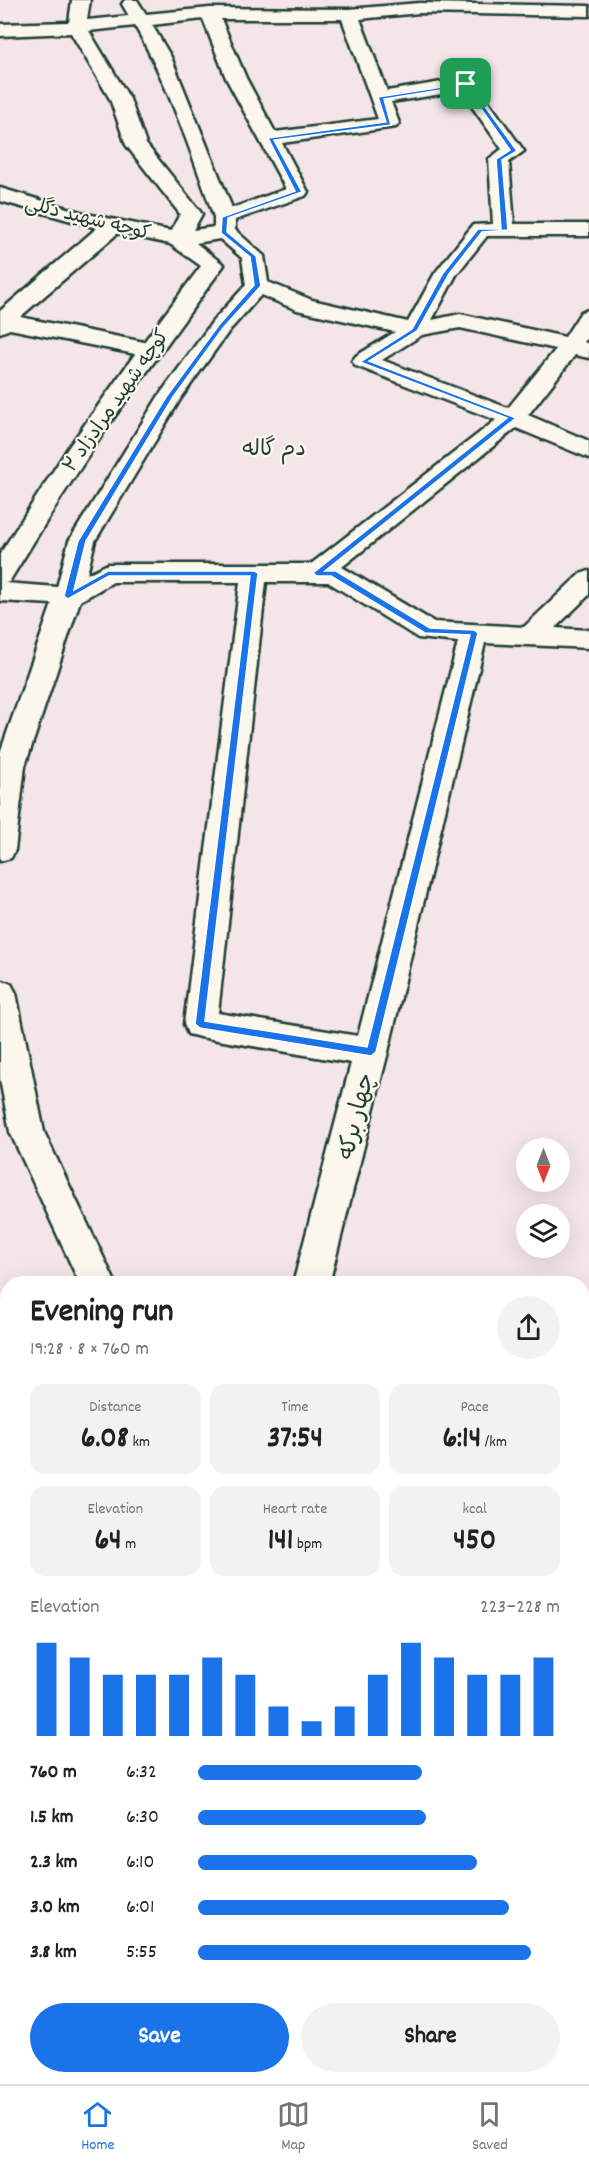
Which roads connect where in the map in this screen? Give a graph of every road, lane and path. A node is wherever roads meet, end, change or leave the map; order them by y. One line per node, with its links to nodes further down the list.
1 (81, 0): 9 (street)
2 (129, 0): 8 (street)
3 (422, 4): 5 (street); 7 (street)
4 (250, 6): 6 (street); 7 (street)
5 (589, 11)
6 (210, 13): 8 (street); 12 (street)
7 (349, 14): 11 (street)
8 (139, 20): 9 (street); 15 (street)
9 (77, 27): 10 (street); 18 (street)
10 (0, 30)
11 (380, 98): 12 (street); 16 (street)
12 (270, 139): 15 (street)
13 (0, 194): 14 (street, کوچه شهید دگلی)
14 (114, 225): 18 (street, کوچه شهید دگلی); 21 (street)
15 (224, 225): 18 (street); 19 (street)
16 (504, 230): 17 (street); 22 (street)
17 (589, 230)
18 (177, 239): 24 (street, کوچه شهید مرادزاد ۲)
19 (257, 286): 22 (street); 32 (street)
20 (589, 317): 23 (street)
21 (1, 322): 24 (street)
22 (415, 330): 23 (street); 25 (street)
23 (580, 349): 25 (street)
24 (149, 351): 29 (street, کوچه شهید مرادزاد ۲)
25 (513, 418): 26 (street); 28 (street)
26 (589, 450)
27 (254, 573): 28 (street); 32 (street); 38 (street)
28 (317, 573): 33 (street)
29 (0, 576)
30 (589, 580): 34 (street)
31 (0, 592): 32 (street)
32 (68, 596): 36 (street)
33 (474, 633): 34 (street); 38 (street, چهار برکه)
34 (531, 636): 35 (street)
35 (589, 639)
36 (0, 850)
37 (0, 993): 39 (street)
38 (371, 1052): 40 (street, چهار برکه)
39 (94, 1276)
40 (313, 1276)

